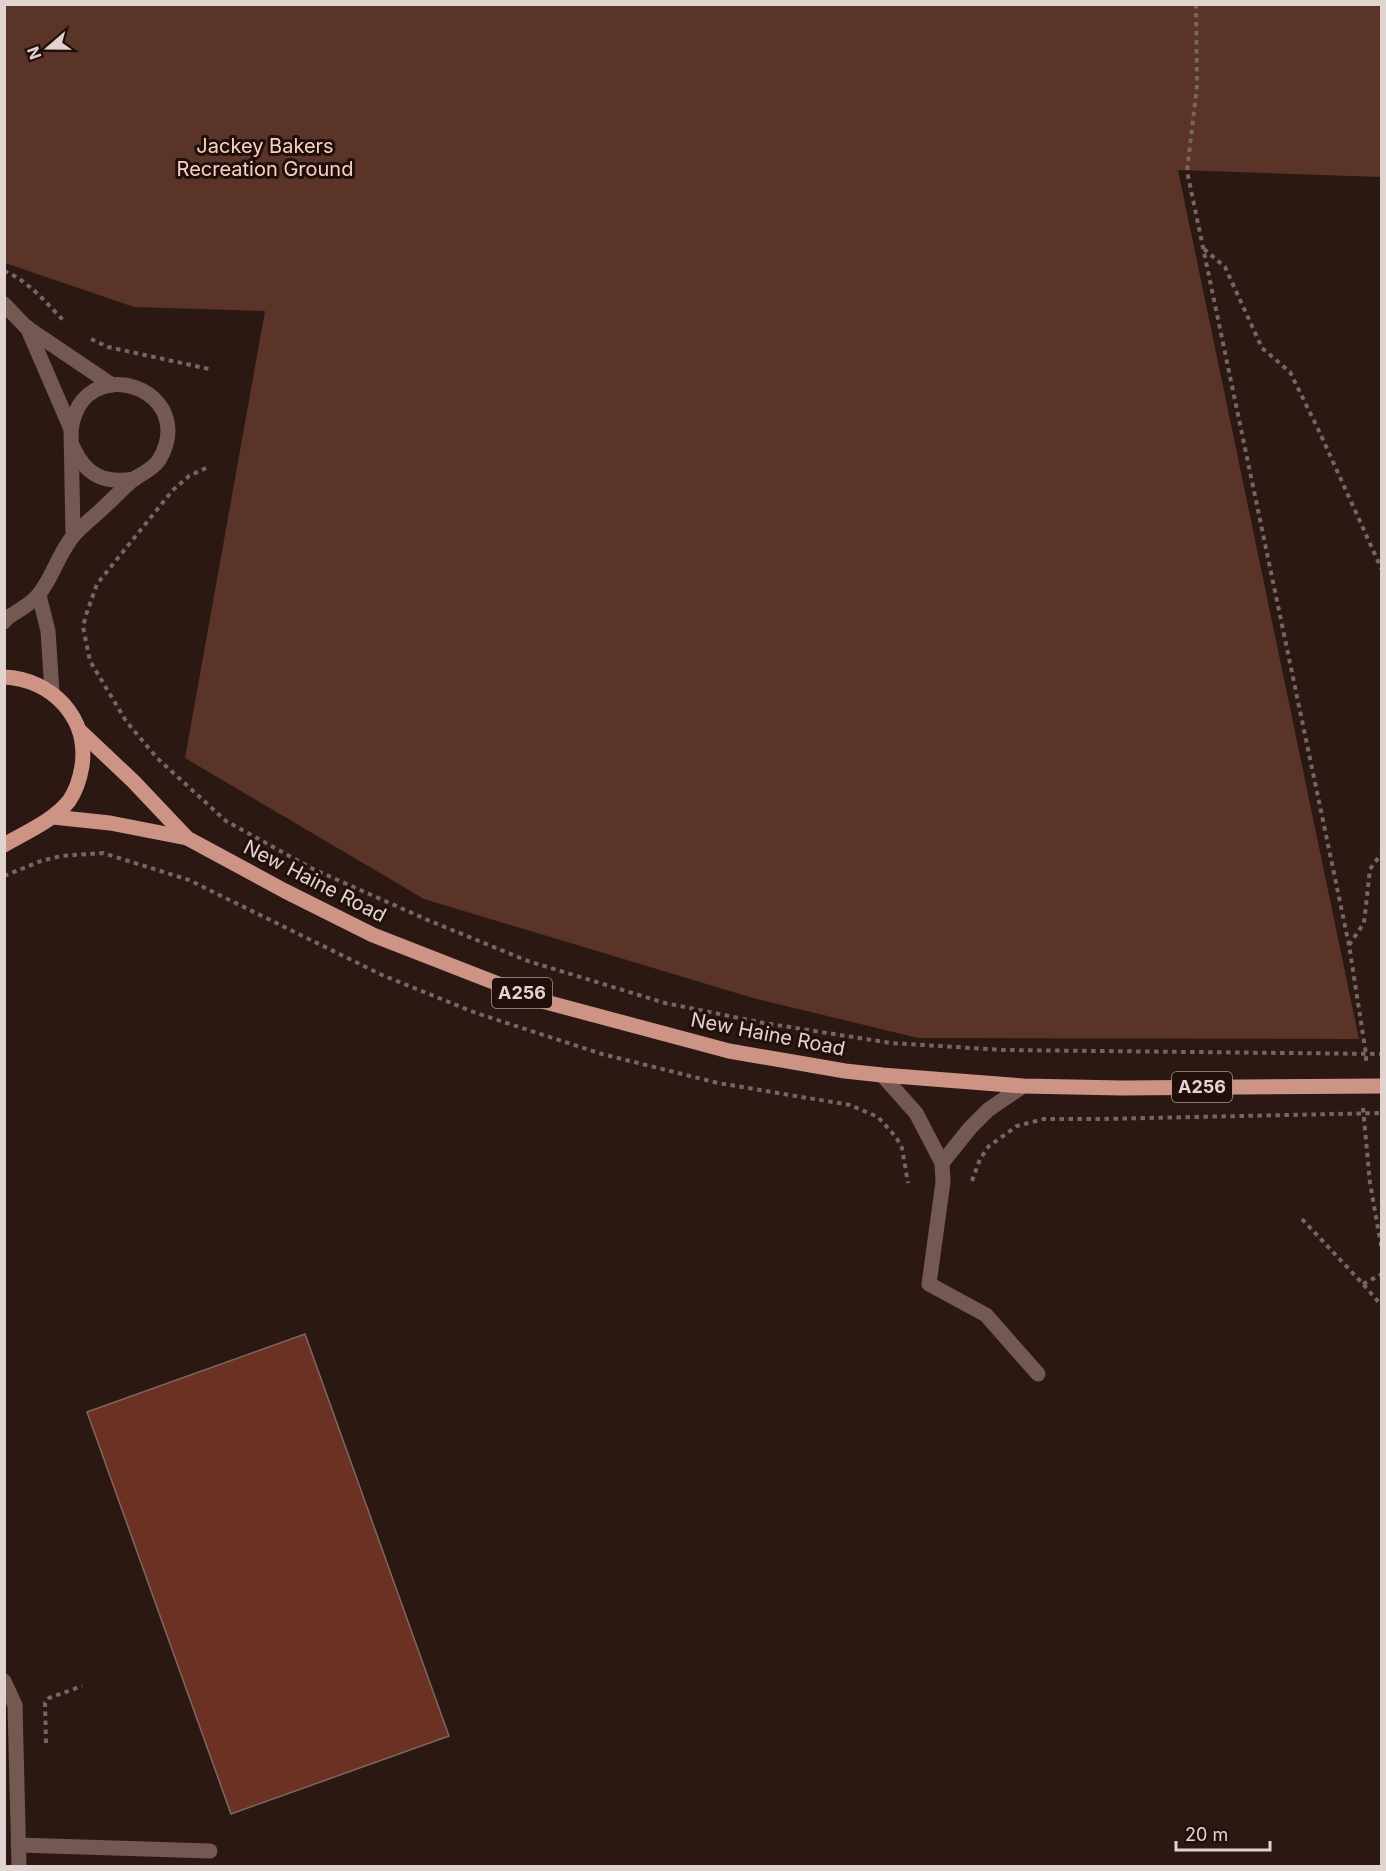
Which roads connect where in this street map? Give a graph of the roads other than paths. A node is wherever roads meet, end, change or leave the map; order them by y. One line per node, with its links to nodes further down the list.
1 (4, 304): 2 (street)
2 (27, 327): 3 (street); 4 (street)
3 (112, 385): 4 (street); 6 (street)
4 (71, 429): 5 (street)
5 (72, 445): 6 (street); 7 (street)
6 (135, 479): 7 (street)
7 (73, 536): 8 (street)
8 (39, 595): 9 (street); 11 (street)
9 (4, 622)
10 (4, 677): 11 (main road, New Haine Road / A256)
11 (52, 692): 12 (main road, New Haine Road / A256)
12 (80, 731): 13 (main road, New Haine Road / A256); 16 (main road, New Haine Road / A256)
13 (53, 817): 14 (main road, New Haine Road / A256); 16 (main road, New Haine Road / A256)
14 (32, 829): 15 (main road, New Haine Road / A256); 17 (main road, New Haine Road / A256)
15 (4, 832)
16 (187, 838): 18 (main road, New Haine Road / A256)
17 (4, 845)
18 (882, 1075): 19 (main road, New Haine Road / A256); 21 (street)
19 (1023, 1086): 20 (main road, New Haine Road / A256); 21 (street)
20 (1382, 1086)
21 (942, 1163): 22 (street)
22 (1038, 1374)
23 (4, 1681): 24 (street)
24 (11, 1845): 25 (street); 26 (street)
25 (210, 1851)
26 (19, 1866)

